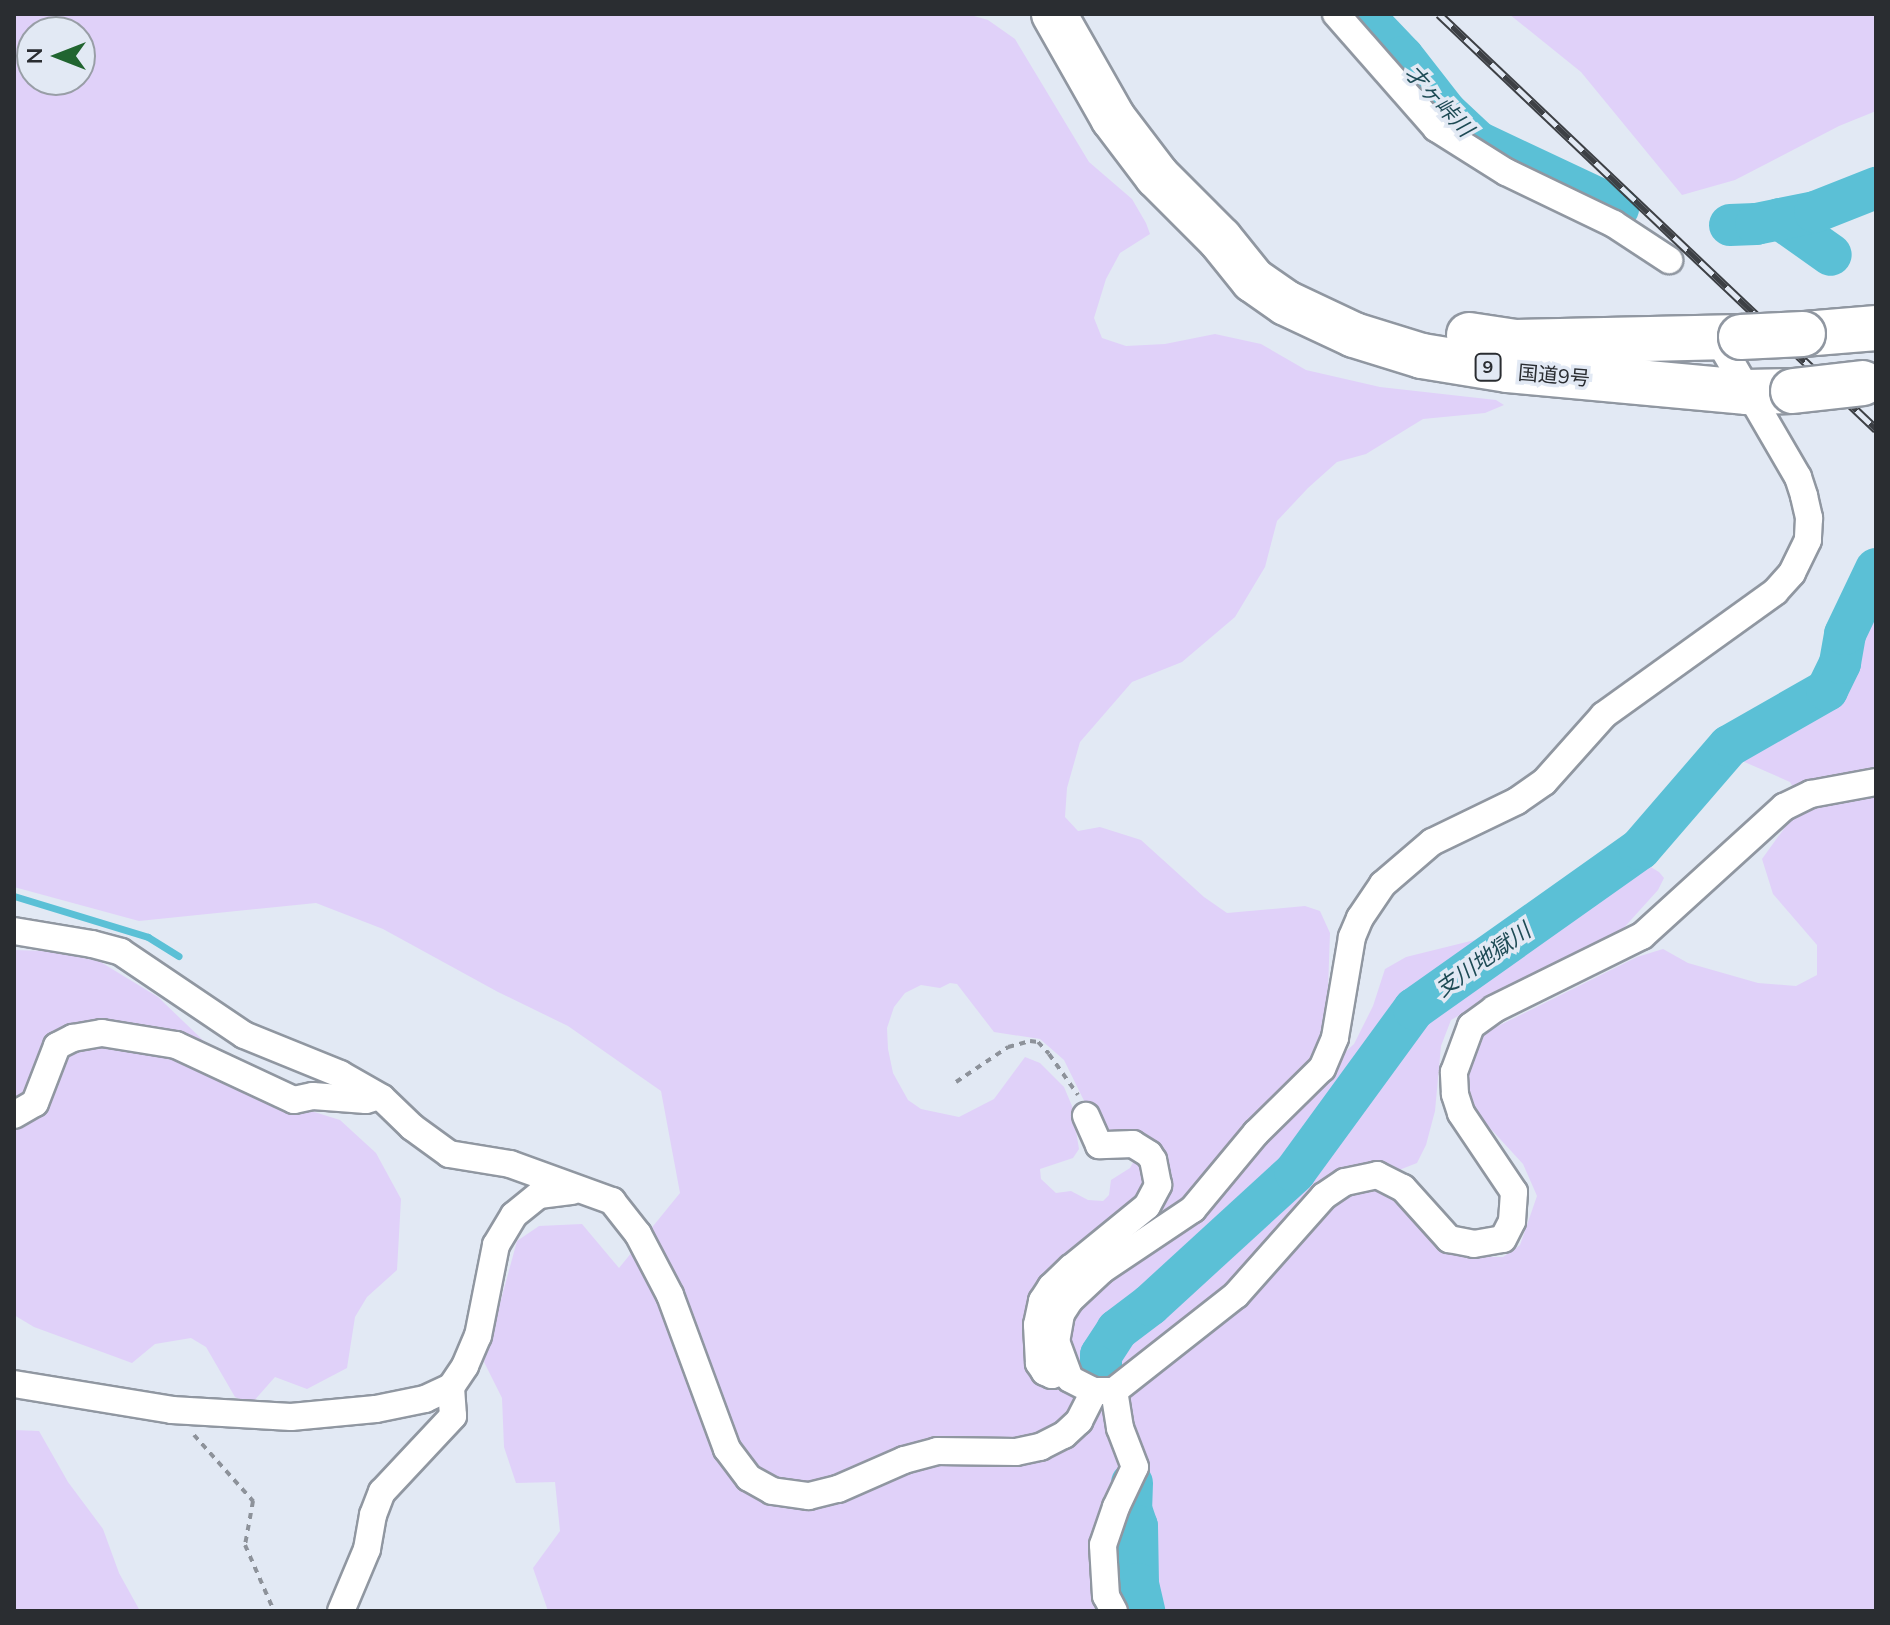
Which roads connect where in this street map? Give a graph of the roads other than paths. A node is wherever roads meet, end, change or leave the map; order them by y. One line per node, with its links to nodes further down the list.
1 (1054, 14): 3 (highway, 国道9号 / 9)
2 (1336, 14): 4 (street)
3 (1220, 239): 6 (highway, 国道9号 / 9); 8 (highway, 国道9号 / 9)
4 (1669, 260)
5 (1876, 328): 6 (highway, 国道9号 / 9, bridge)
6 (1729, 337): 8 (street)
7 (1870, 381): 8 (highway, 国道9号 / 9, bridge)
8 (1747, 392): 15 (street)
9 (1876, 782): 18 (street)
10 (14, 931): 11 (street)
11 (380, 1096): 12 (street); 14 (street)
12 (14, 1115)
13 (1086, 1116): 15 (street)
14 (576, 1190): 17 (street); 18 (street)
15 (1065, 1370): 18 (street)
16 (14, 1384): 17 (street)
17 (451, 1387): 19 (street)
18 (1104, 1391): 20 (street)
19 (341, 1611)
20 (1114, 1611)

